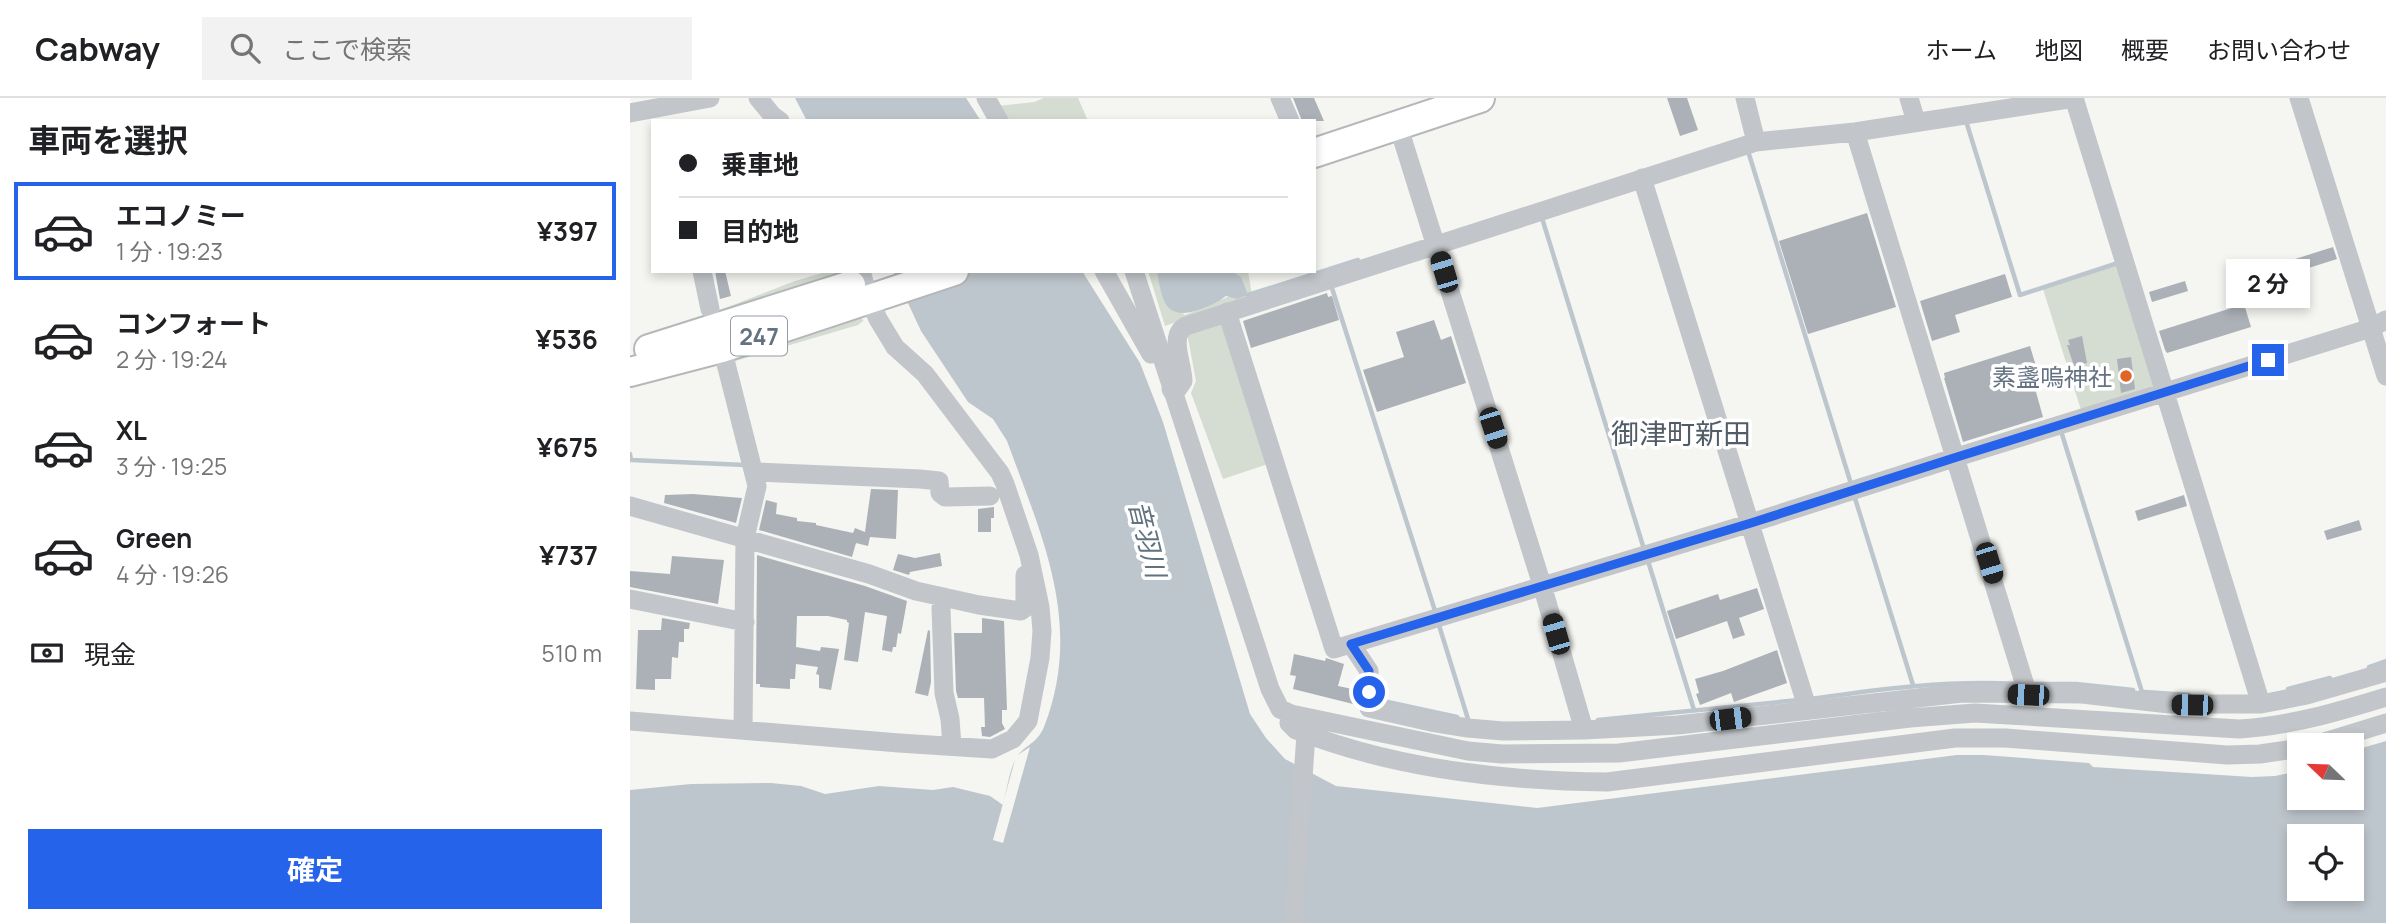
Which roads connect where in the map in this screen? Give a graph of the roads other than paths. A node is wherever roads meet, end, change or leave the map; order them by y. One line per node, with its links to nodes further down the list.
1 (710, 98): 13 (street)
2 (758, 98): 14 (street)
3 (776, 98): 15 (street)
4 (986, 98): 16 (street)
5 (1280, 98): 17 (street)
6 (1433, 98): 21 (highway)
7 (1480, 98): 19 (highway)
8 (1745, 98): 22 (street)
9 (1909, 98): 18 (street)
10 (2075, 98): 18 (street); 38 (street)
11 (2299, 98): 33 (street)
12 (630, 113): 13 (street)
13 (671, 113)
14 (777, 119)
15 (787, 119)
16 (998, 119)
17 (1289, 119)
18 (1916, 122): 20 (street)
19 (1398, 125): 23 (highway); 25 (street)
20 (1855, 132): 22 (street); 40 (street)
21 (1316, 138)
22 (1756, 142): 24 (street)
23 (1316, 152)
24 (1642, 178): 25 (street); 44 (street)
25 (1436, 246): 32 (street); 47 (street)
26 (702, 273): 31 (street)
27 (940, 273): 30 (highway, 247)
28 (1105, 273): 39 (street)
29 (1135, 273): 39 (street)
30 (875, 282): 34 (highway, 247); 35 (highway, 247); 46 (street)
31 (710, 309)
32 (1227, 312): 39 (street); 51 (street)
33 (2379, 324): 37 (street); 38 (street)
34 (722, 348): 36 (highway, 247); 41 (street)
35 (630, 355)
36 (630, 372)
37 (2386, 376)
38 (2165, 393): 40 (street); 55 (street)
39 (1174, 394): 57 (street)
40 (1957, 457): 44 (street); 53 (street)
41 (753, 468): 42 (street); 45 (street)
42 (990, 496)
43 (630, 506): 45 (street)
44 (1751, 523): 47 (street); 56 (street)
45 (745, 538): 48 (street); 50 (street)
46 (1029, 555): 48 (street); 64 (street)
47 (1542, 585): 51 (street); 61 (street)
48 (944, 597): 64 (street)
49 (630, 599): 50 (street)
50 (745, 622): 60 (street)
51 (1351, 644): 61 (street)
52 (2386, 672): 55 (street)
53 (2028, 695): 55 (street); 56 (street)
54 (2386, 697): 57 (street)
55 (2261, 704)
56 (1808, 710): 61 (street)
57 (1291, 713): 63 (street)
58 (630, 721): 60 (street)
59 (2386, 723): 62 (street)
60 (743, 729): 64 (street)
61 (1584, 730)
62 (2353, 733)
63 (1305, 741): 65 (street); 66 (street)
64 (952, 746)
65 (2287, 750)
66 (1293, 923)

